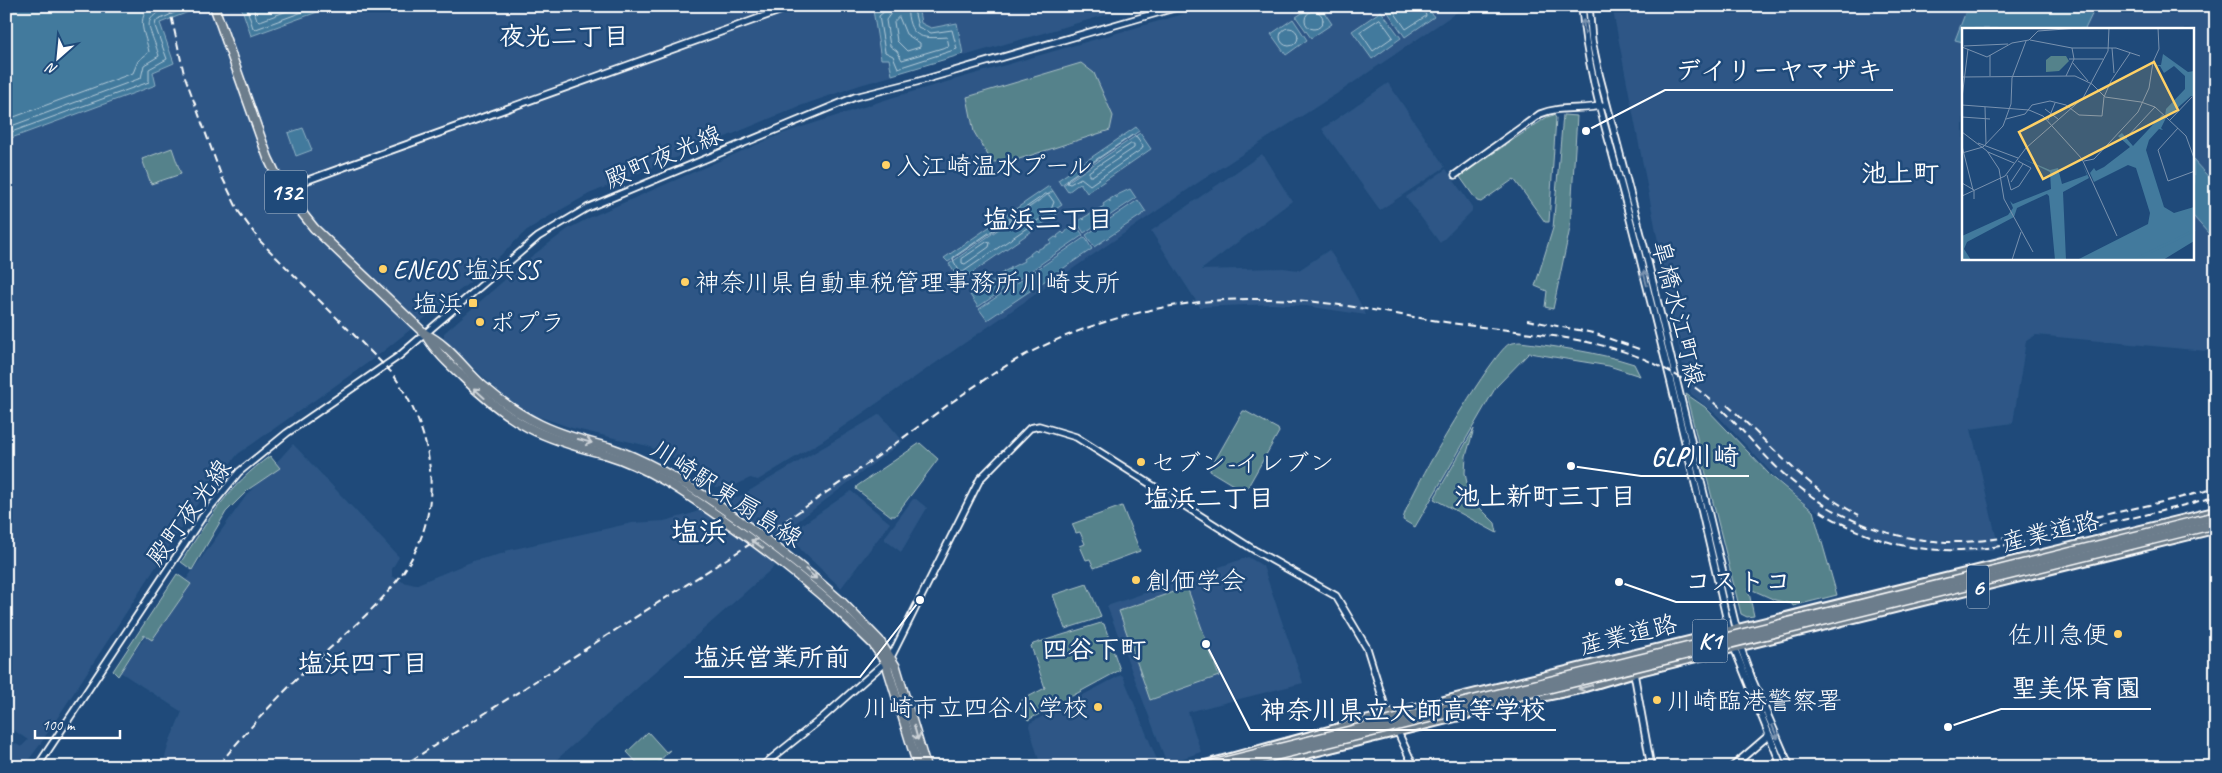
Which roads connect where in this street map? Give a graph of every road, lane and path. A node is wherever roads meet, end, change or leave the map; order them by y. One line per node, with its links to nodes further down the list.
1 (214, 6): 9 (highway, 川崎駅東扇島線 / 132)
2 (794, 6): 9 (street)
3 (1181, 6): 10 (street, 殿町夜光線)
4 (1582, 6): 6 (street, 皐橋水江町線, one-way to 4)
5 (1589, 6): 6 (street, 皐橋水江町線)
6 (1598, 81): 7 (street, 皐橋水江町線)
7 (1604, 106): 8 (street); 22 (street, 皐橋水江町線, one-way to 7); 22 (street, 皐橋水江町線)
8 (1455, 175)
9 (283, 189): 10 (highway, 川崎駅東扇島線 / 132)
10 (425, 334): 11 (highway, 川崎駅東扇島線 / 132); 29 (street, 殿町夜光線)
11 (606, 450): 24 (highway, 川崎駅東扇島線 / 132, one-way to 11, bridge); 24 (highway, 川崎駅東扇島線 / 132, one-way to 24, bridge)
12 (2216, 511): 16 (main road, 産業道路 / 6)
13 (2216, 516): 34 (highway, K1, bridge)
14 (2216, 524): 35 (highway, K1, bridge)
15 (2216, 529): 18 (main road, 産業道路 / 6)
16 (2134, 531): 17 (main road, 産業道路 / 6); 18 (street)
17 (2103, 539): 19 (street); 20 (main road, 産業道路 / 6)
18 (2139, 548): 19 (main road, 産業道路 / 6)
19 (2116, 554): 21 (main road, 産業道路 / 6)
20 (1895, 590): 21 (street); 22 (main road, 産業道路 / 6)
21 (1905, 606): 23 (main road, 産業道路 / 6)
22 (1733, 629): 23 (street, 皐橋水江町線); 26 (main road, 産業道路 / 6)
23 (1737, 649): 25 (main road, 産業道路 / 6); 28 (street, 皐橋水江町線); 41 (street, 皐橋水江町線, one-way to 41)
24 (889, 660): 26 (street); 30 (street); 31 (highway, 川崎駅東扇島線 / 132); 32 (highway, 川崎駅東扇島線 / 132, one-way to 32)
25 (1634, 674): 27 (main road, 産業道路 / 6, one-way to 27); 38 (street)
26 (1389, 714): 27 (street); 33 (main road, 産業道路 / 6)
27 (1398, 732): 36 (main road, 産業道路 / 6); 37 (street)
28 (1769, 735): 39 (street); 40 (street, 皐橋水江町線)
29 (38, 767)
30 (761, 767)
31 (918, 767)
32 (926, 767)
33 (1196, 767)
34 (1204, 767)
35 (1230, 767)
36 (1256, 767)
37 (1414, 767)
38 (1651, 767)
39 (1732, 767)
40 (1782, 767)
41 (1790, 767)

